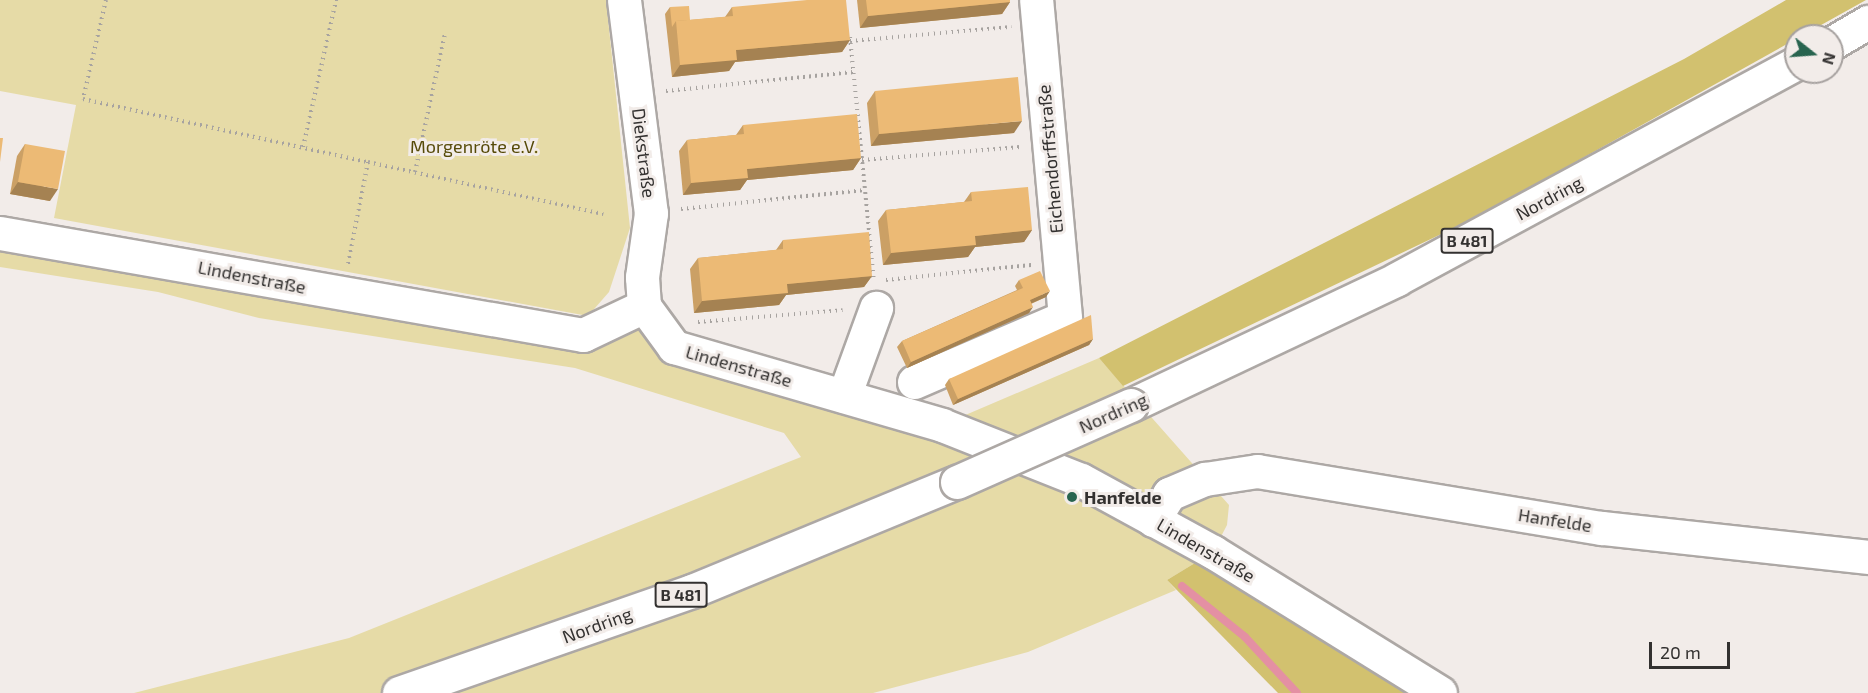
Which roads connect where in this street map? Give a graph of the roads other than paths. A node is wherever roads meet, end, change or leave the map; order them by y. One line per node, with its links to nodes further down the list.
1 (624, 0): 7 (street, Diekstraße)
2 (1037, 13): 9 (street, Eichendorffstraße)
3 (1868, 22): 4 (street)
4 (1844, 35)
5 (1784, 69): 13 (street, Nordring / B 481, bridge)
6 (0, 233): 7 (street, Lindenstraße)
7 (644, 306): 10 (street, Lindenstraße)
8 (876, 308): 10 (street)
9 (914, 382)
10 (844, 396): 11 (street, Lindenstraße)
11 (1153, 520): 12 (street, Hanfelde); 14 (street, Lindenstraße)
12 (1868, 557)
13 (399, 693)
14 (1440, 693)

